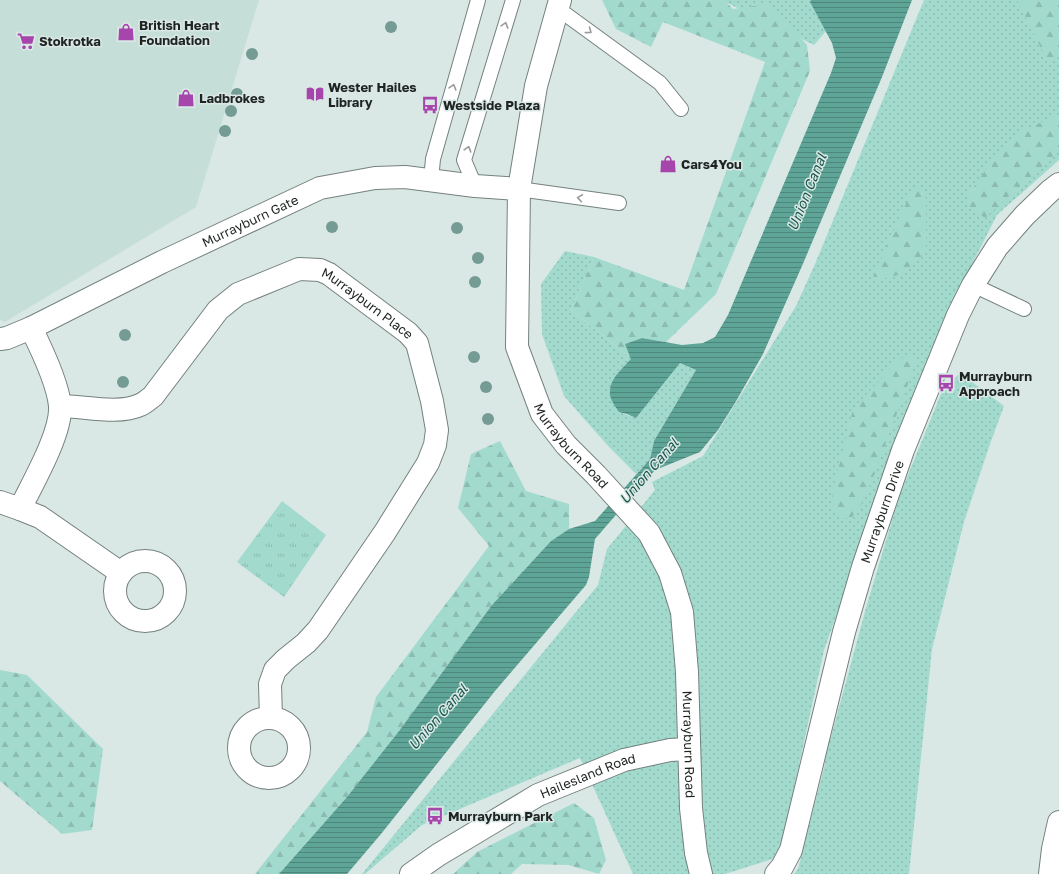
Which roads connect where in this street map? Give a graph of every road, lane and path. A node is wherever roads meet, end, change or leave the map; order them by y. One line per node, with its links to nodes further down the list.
1 (478, 0): 5 (lane, one-way to 1)
2 (513, 0): 7 (lane, one-way to 2)
3 (559, 4): 4 (lane, one-way to 4); 8 (street, Murrayburn Road)
4 (681, 109)
5 (431, 180): 7 (street, Murrayburn Gate); 12 (street, Murrayburn Gate)
6 (1059, 184): 10 (street, Murrayburn Drive)
7 (475, 186): 8 (street, Murrayburn Gate)
8 (519, 189): 9 (lane, one-way to 8); 18 (street, Murrayburn Road)
9 (618, 203)
10 (972, 285): 11 (lane); 22 (street, Murrayburn Drive)
11 (1024, 310)
12 (31, 328): 13 (street, Murrayburn Gate); 14 (street)
13 (0, 339)
14 (60, 406): 15 (street); 17 (street, Murrayburn Place)
15 (10, 506): 16 (street)
16 (120, 573)
17 (271, 718)
18 (689, 748): 20 (street, Hailesland Road); 21 (street, Murrayburn Road)
19 (1059, 822): 23 (street)
20 (411, 874)
21 (701, 874)
22 (776, 874)
23 (1050, 874)

